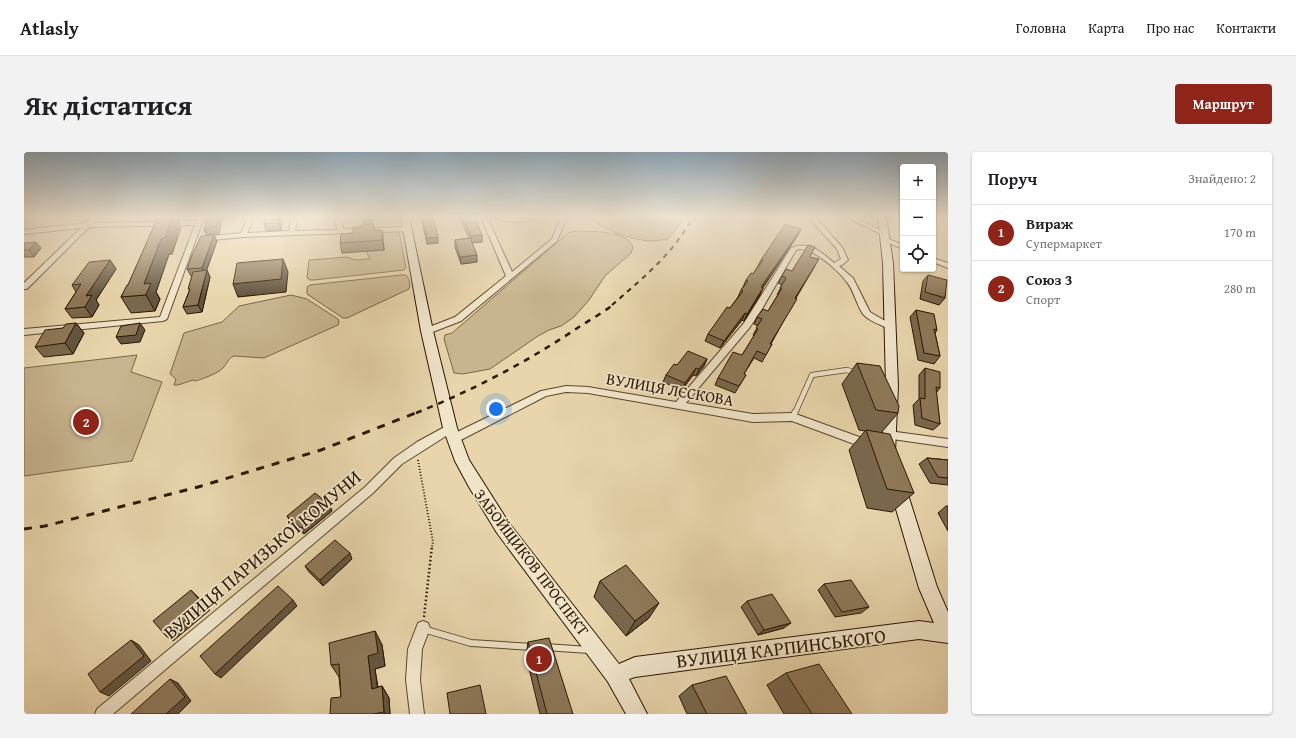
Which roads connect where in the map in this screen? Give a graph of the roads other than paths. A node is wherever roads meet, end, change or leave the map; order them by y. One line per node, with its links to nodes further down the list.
1 (68, 243): 12 (street)
2 (191, 243): 15 (street)
3 (410, 243): 14 (street, ЗАБОЙЩИКОВ ПРОСПЕКТ)
4 (496, 243): 11 (street)
5 (551, 243): 11 (street)
6 (835, 243): 9 (street)
7 (885, 243): 13 (street)
8 (936, 261): 10 (street)
9 (833, 265): 13 (street); 17 (street)
10 (948, 266)
11 (510, 276): 14 (street)
12 (24, 287)
13 (890, 326): 20 (street)
14 (427, 331): 19 (street, ЗАБОЙЩИКОВ ПРОСПЕКТ)
15 (24, 332)
16 (862, 375): 18 (lane)
17 (679, 406): 18 (street, ВУЛИЦЯ ЛЄСКОВА); 19 (street, ВУЛИЦЯ ЛЄСКОВА)
18 (793, 417): 22 (street, ВУЛИЦЯ ЛЄСКОВА)
19 (452, 434): 25 (street, ЗАБОЙЩИКОВ ПРОСПЕКТ); 27 (street, ВУЛИЦЯ ПАРИЗЬКОЇ КОМУНИ)
20 (890, 435): 21 (street); 22 (street)
21 (948, 443)
22 (890, 461): 24 (street)
23 (423, 628): 25 (lane); 29 (street)
24 (948, 634): 26 (street, ВУЛИЦЯ КАРПИНСЬКОГО)
25 (598, 650): 26 (street, ЗАБОЙЩИКОВ ПРОСПЕКТ)
26 (615, 675): 30 (street, ЗАБОЙЩИКОВ ПРОСПЕКТ)
27 (114, 710): 28 (street, ВУЛИЦЯ ПАРИЗЬКОЇ КОМУНИ)
28 (102, 714)
29 (417, 714)
30 (637, 714)

